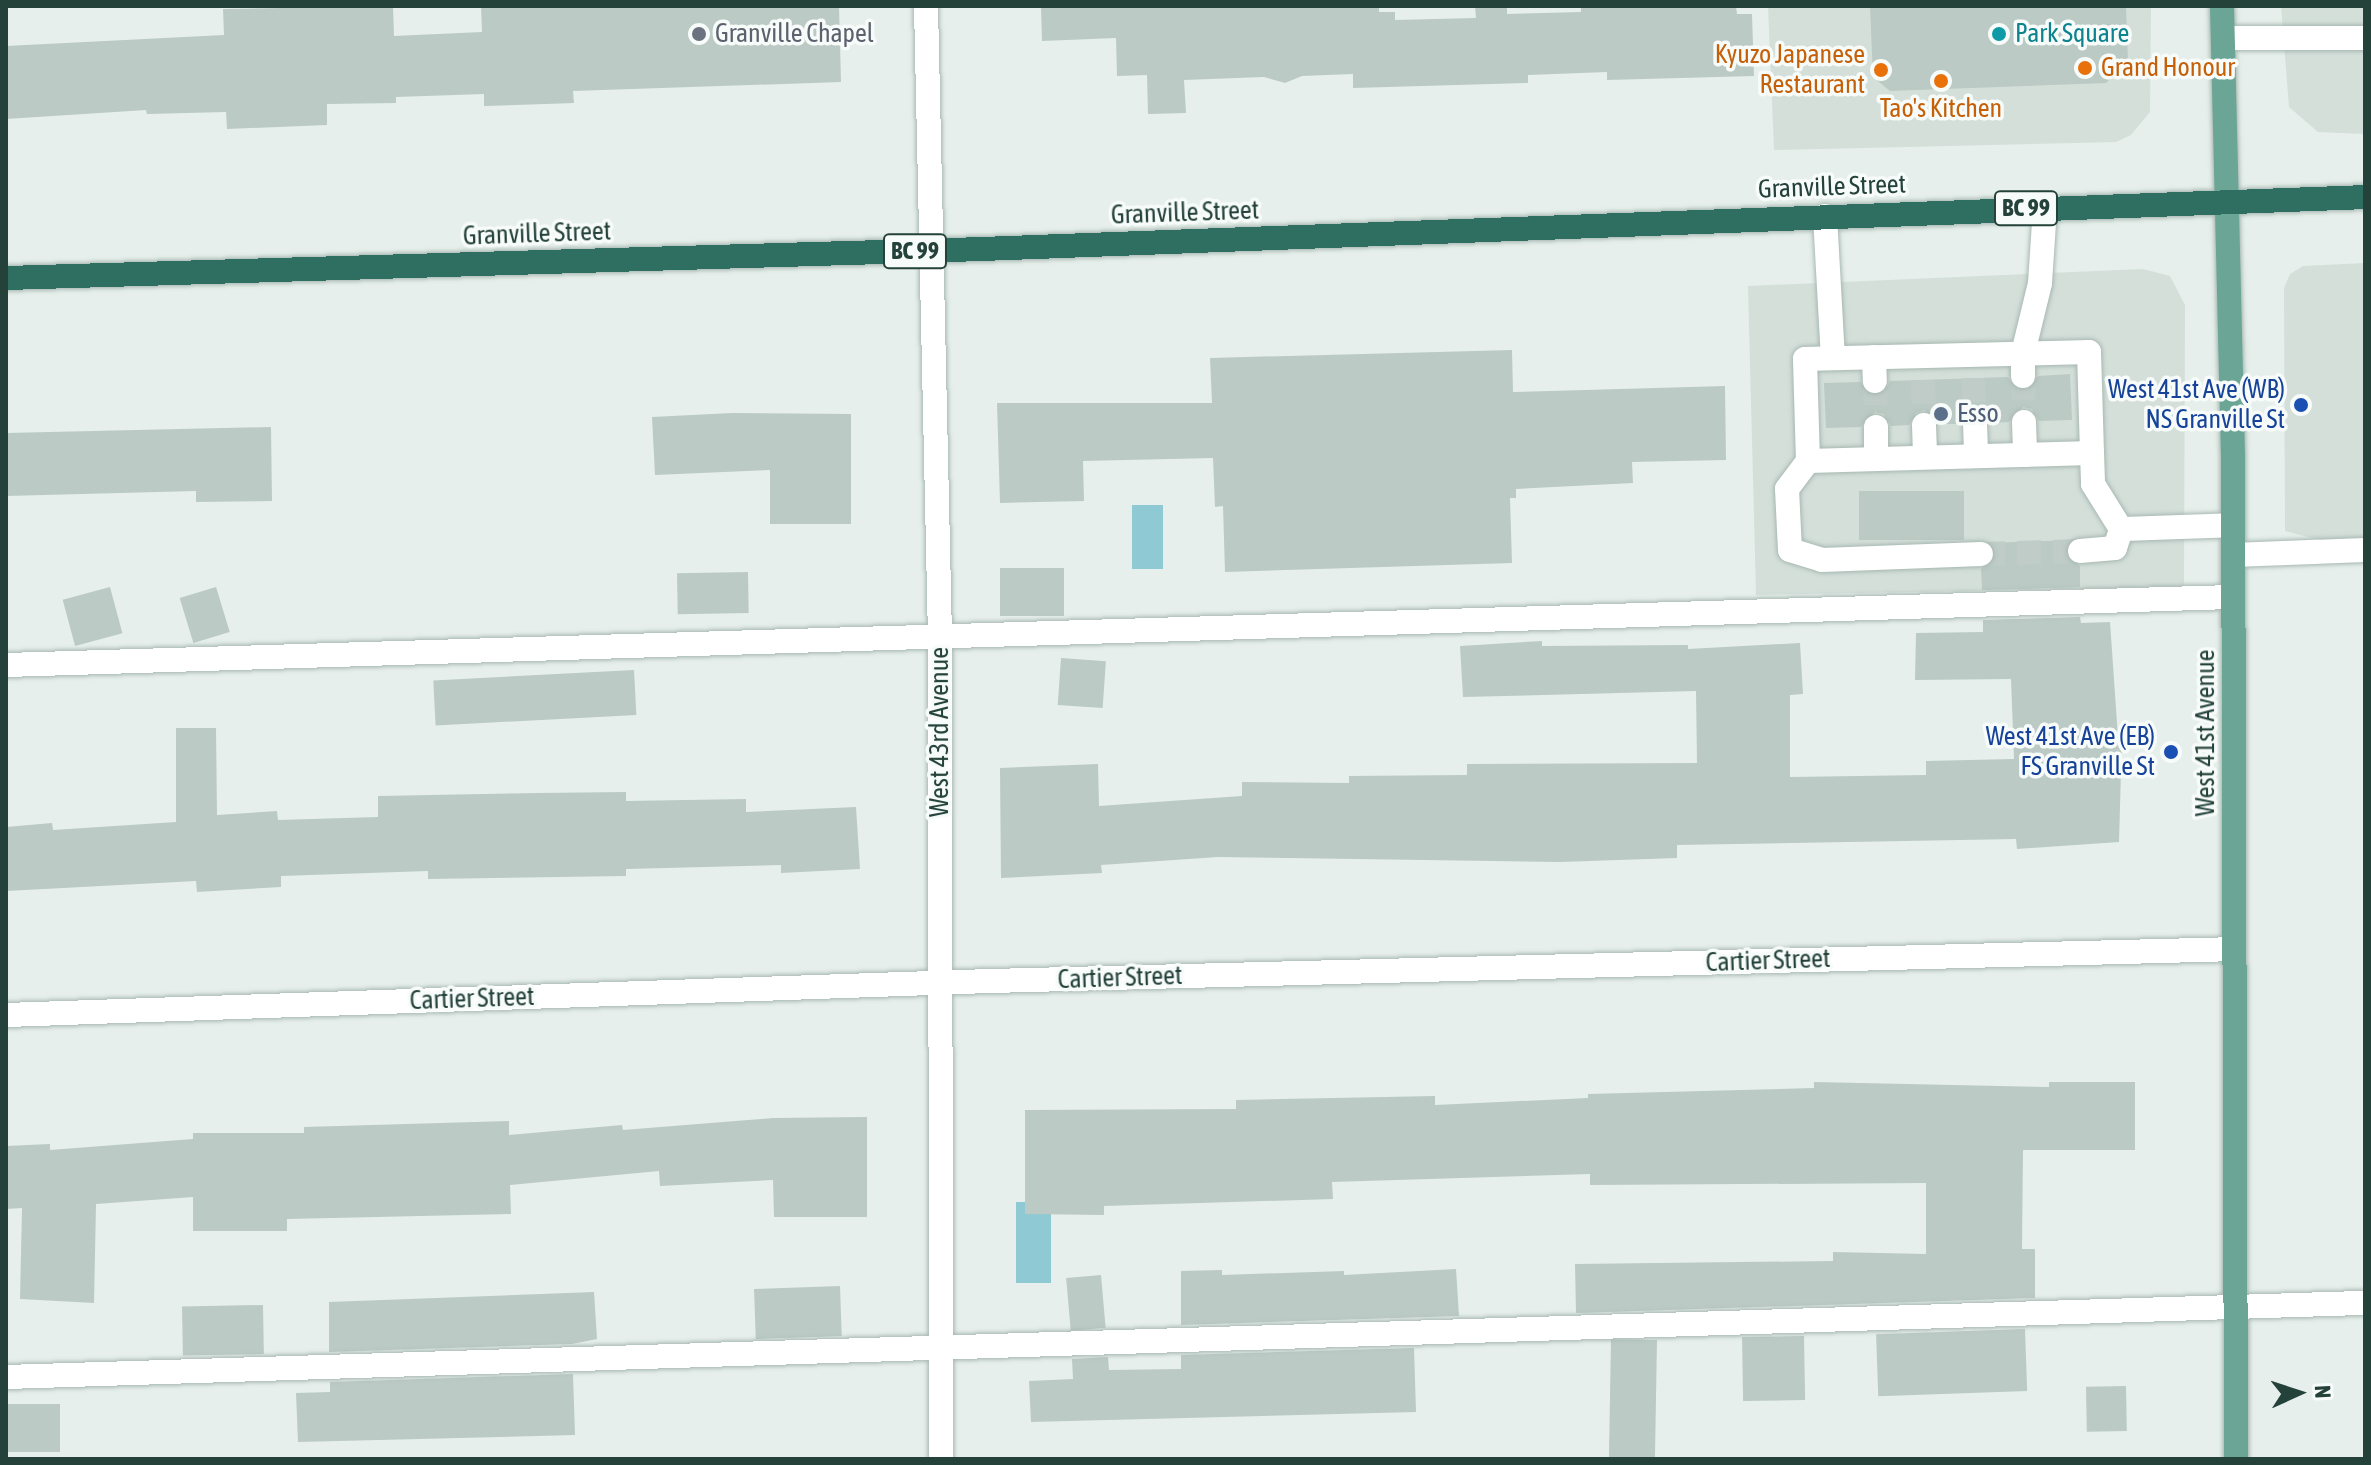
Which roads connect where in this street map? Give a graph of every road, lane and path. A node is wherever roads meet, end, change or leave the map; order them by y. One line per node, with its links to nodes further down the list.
1 (926, 6): 9 (street, West 43rd Avenue)
2 (2222, 6): 3 (main road, West 41st Avenue)
3 (2223, 38): 4 (street); 6 (main road, West 41st Avenue)
4 (2365, 38)
5 (2365, 197): 6 (highway, Granville Street / BC 99)
6 (2227, 200): 7 (highway, Granville Street / BC 99); 23 (main road, West 41st Avenue)
7 (2045, 208): 8 (highway, Granville Street / BC 99); 12 (street)
8 (1825, 216): 9 (highway, Granville Street / BC 99); 11 (street)
9 (933, 250): 10 (highway, Granville Street / BC 99); 30 (street, West 43rd Avenue)
10 (6, 278)
11 (1833, 358): 12 (street); 22 (street)
12 (2023, 365): 17 (street)
13 (2024, 422): 18 (street)
14 (1975, 423): 19 (street)
15 (1924, 425): 20 (street)
16 (1876, 427): 21 (street)
17 (2092, 453): 18 (street); 24 (street)
18 (2025, 455): 19 (street)
19 (1976, 456): 20 (street)
20 (1925, 457): 21 (street)
21 (1876, 459): 22 (street)
22 (1808, 461): 27 (street)
23 (2233, 525): 24 (street); 28 (main road, West 41st Avenue)
24 (2121, 529): 26 (street)
25 (2365, 550): 28 (street)
26 (2080, 551)
27 (1981, 554)
28 (2233, 555): 29 (main road, West 41st Avenue)
29 (2233, 597): 30 (street); 32 (main road, West 41st Avenue)
30 (940, 636): 31 (street); 33 (street, West 43rd Avenue)
31 (6, 665)
32 (2234, 949): 33 (street, Cartier Street); 36 (main road, West 41st Avenue)
33 (941, 983): 34 (street, Cartier Street); 37 (street, West 43rd Avenue)
34 (6, 1015)
35 (2365, 1303): 36 (street)
36 (2235, 1306): 37 (street); 40 (main road, West 41st Avenue)
37 (940, 1345): 38 (street); 39 (street, West 43rd Avenue)
38 (6, 1377)
39 (941, 1459)
40 (2236, 1459)

